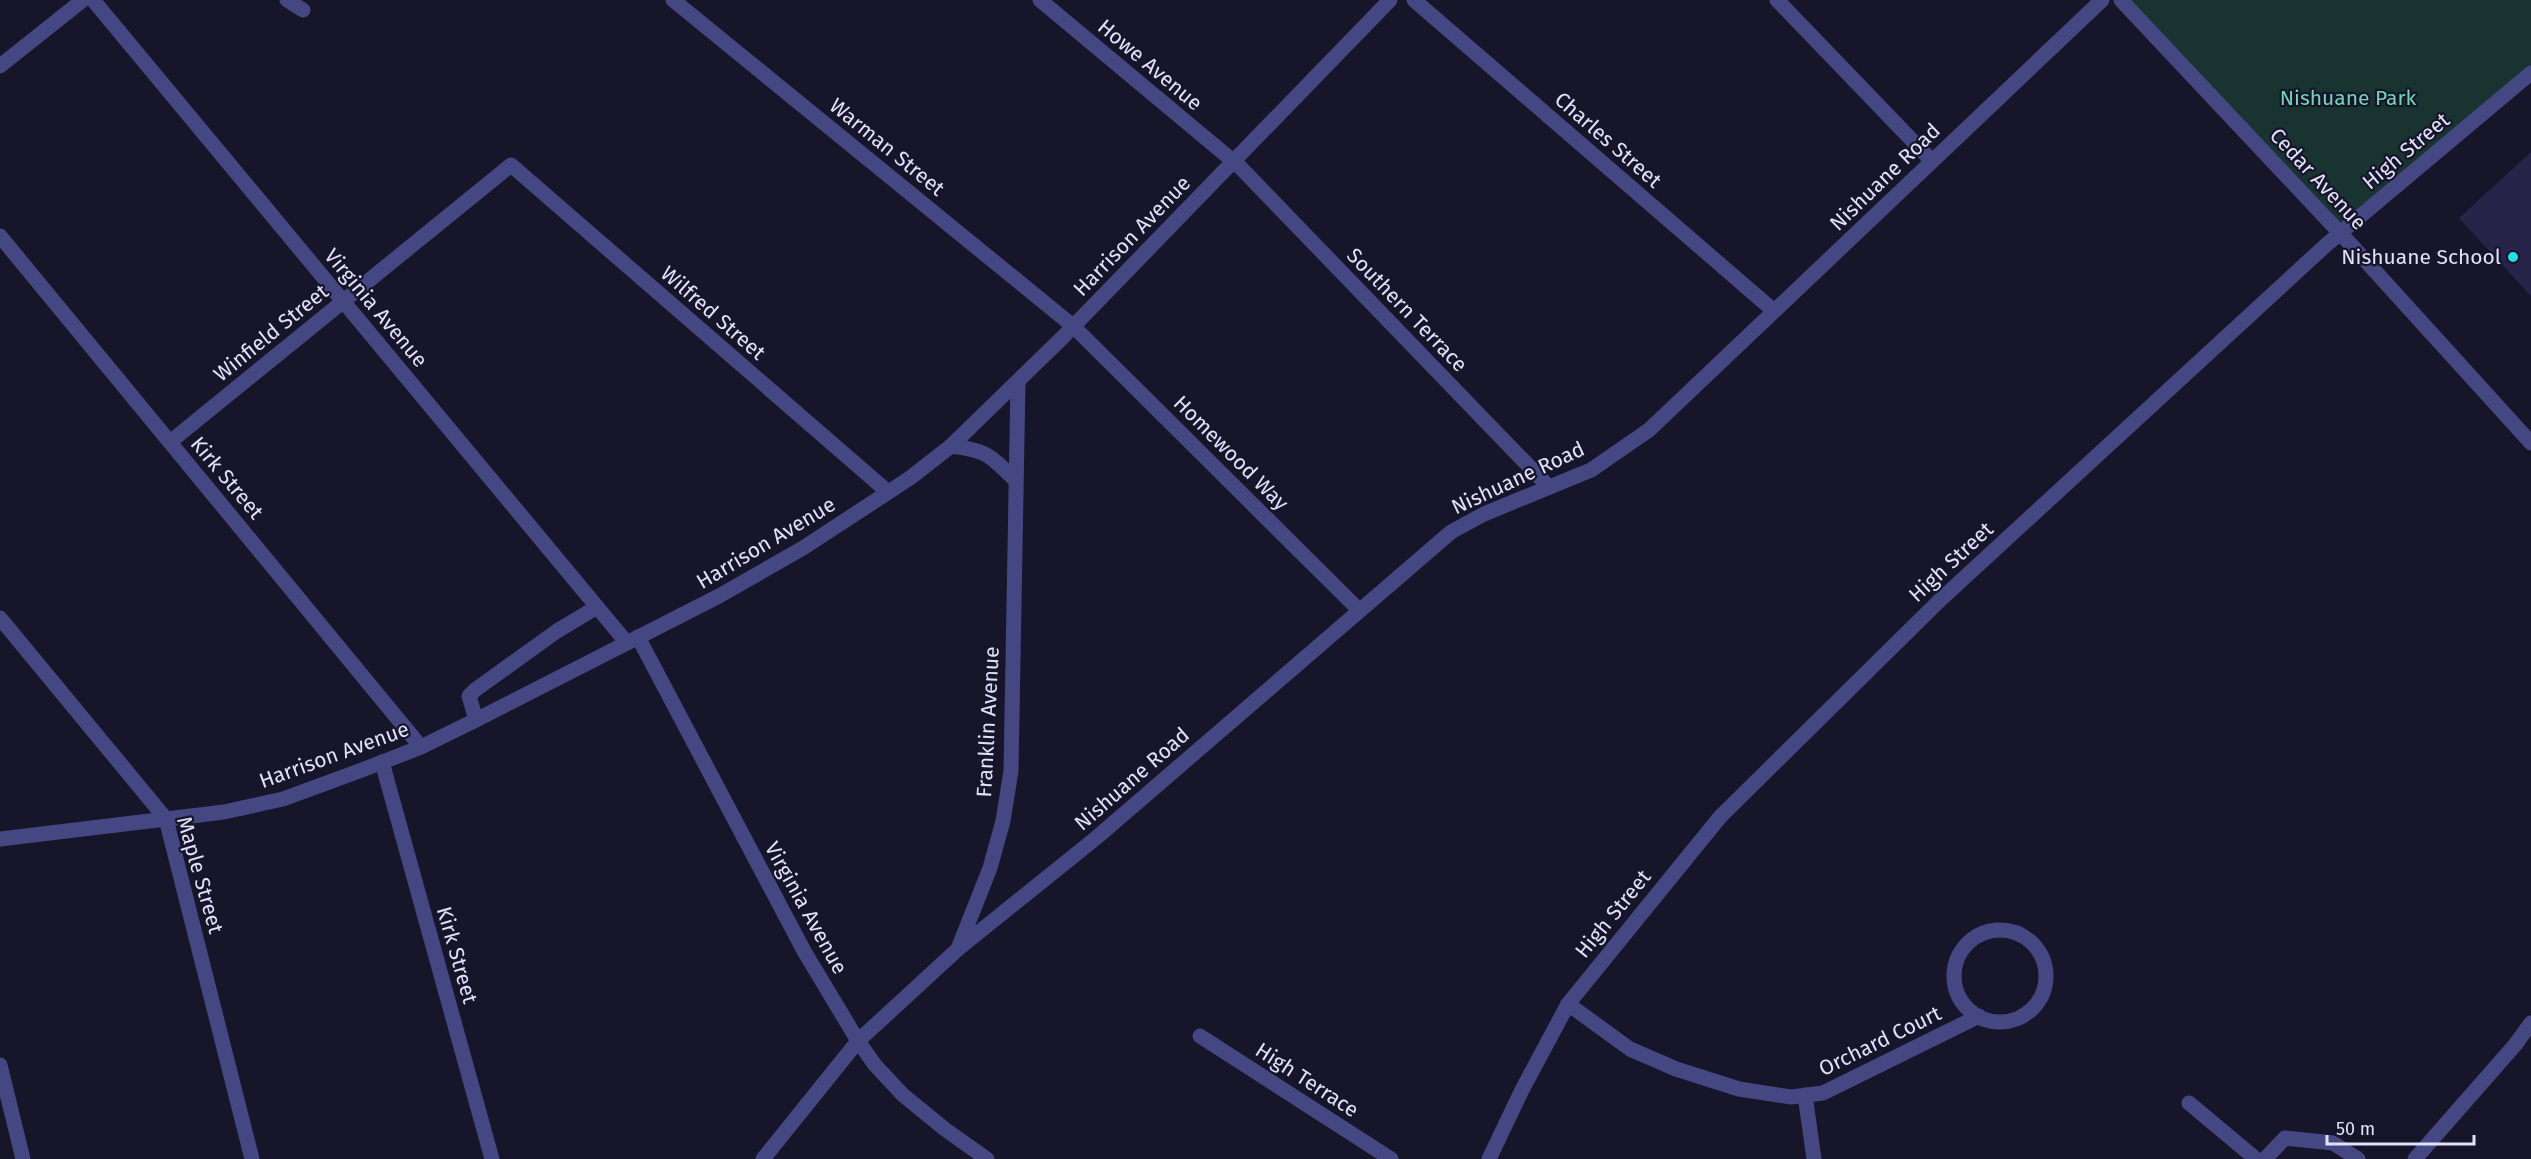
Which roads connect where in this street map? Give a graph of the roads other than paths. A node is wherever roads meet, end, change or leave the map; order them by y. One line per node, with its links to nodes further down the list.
1 (82, 0): 12 (street)
2 (93, 0): 19 (street, Virginia Avenue)
3 (287, 0): 11 (street)
4 (673, 0): 21 (street, Warman Street)
5 (1040, 0): 14 (street, Howe Avenue)
6 (1390, 0): 14 (street, Harrison Avenue)
7 (1414, 0): 20 (street, Charles Street)
8 (1777, 0): 15 (street)
9 (2102, 0): 15 (street, Nishuane Road)
10 (2121, 0): 17 (street, Cedar Avenue)
11 (303, 10)
12 (0, 66)
13 (2531, 73): 17 (street, High Street)
14 (1233, 161): 21 (street, Harrison Avenue); 27 (street, Southern Terrace)
15 (1932, 161): 20 (street, Nishuane Road)
16 (511, 165): 19 (street, Winfield Street); 28 (street, Wilfred Street)
17 (2340, 233): 24 (street, Cedar Avenue); 39 (street, High Street)
18 (0, 236): 23 (street, Kirk Street)
19 (344, 301): 23 (street, Winfield Street); 29 (street, Virginia Avenue)
20 (1774, 311): 27 (street, Nishuane Road)
21 (1073, 326): 22 (street, Harrison Avenue); 30 (street, Homewood Way)
22 (1018, 382): 25 (street, Harrison Avenue); 26 (street, Franklin Avenue)
23 (170, 442): 34 (street, Kirk Street)
24 (2531, 443)
25 (951, 446): 26 (street); 28 (street, Harrison Avenue)
26 (1014, 480): 38 (street, Franklin Avenue)
27 (1549, 487): 30 (street, Nishuane Road)
28 (888, 492): 32 (street, Harrison Avenue)
29 (597, 607): 32 (street, Virginia Avenue); 33 (street)
30 (1359, 610): 38 (street, Nishuane Road)
31 (0, 618): 36 (street, Maple Street)
32 (633, 640): 33 (street, Harrison Avenue); 43 (street, Virginia Avenue)
33 (476, 720): 34 (street, Harrison Avenue)
34 (421, 747): 35 (street, Harrison Avenue)
35 (381, 762): 36 (street, Harrison Avenue); 49 (street, Kirk Street)
36 (166, 819): 37 (street, Harrison Avenue); 48 (street, Maple Street)
37 (0, 839)
38 (958, 949): 43 (street, Franklin Avenue)
39 (1568, 1004): 45 (street, Orchard Court); 53 (street, High Street)
40 (1979, 1016): 40 (street); 45 (street, Orchard Court)
41 (2531, 1023): 58 (street)
42 (1200, 1036): 52 (street, High Terrace)
43 (858, 1041): 50 (street, Franklin Avenue); 51 (street, Virginia Avenue)
44 (0, 1065): 47 (street)
45 (1805, 1095): 54 (street)
46 (2189, 1103): 55 (street)
47 (23, 1159)
48 (252, 1159)
49 (492, 1159)
50 (763, 1159)
51 (987, 1159)
52 (1391, 1159)
53 (1490, 1159)
54 (1814, 1159)
55 (2256, 1159)
56 (2265, 1159): 57 (street)
57 (2358, 1159)
58 (2415, 1159)

